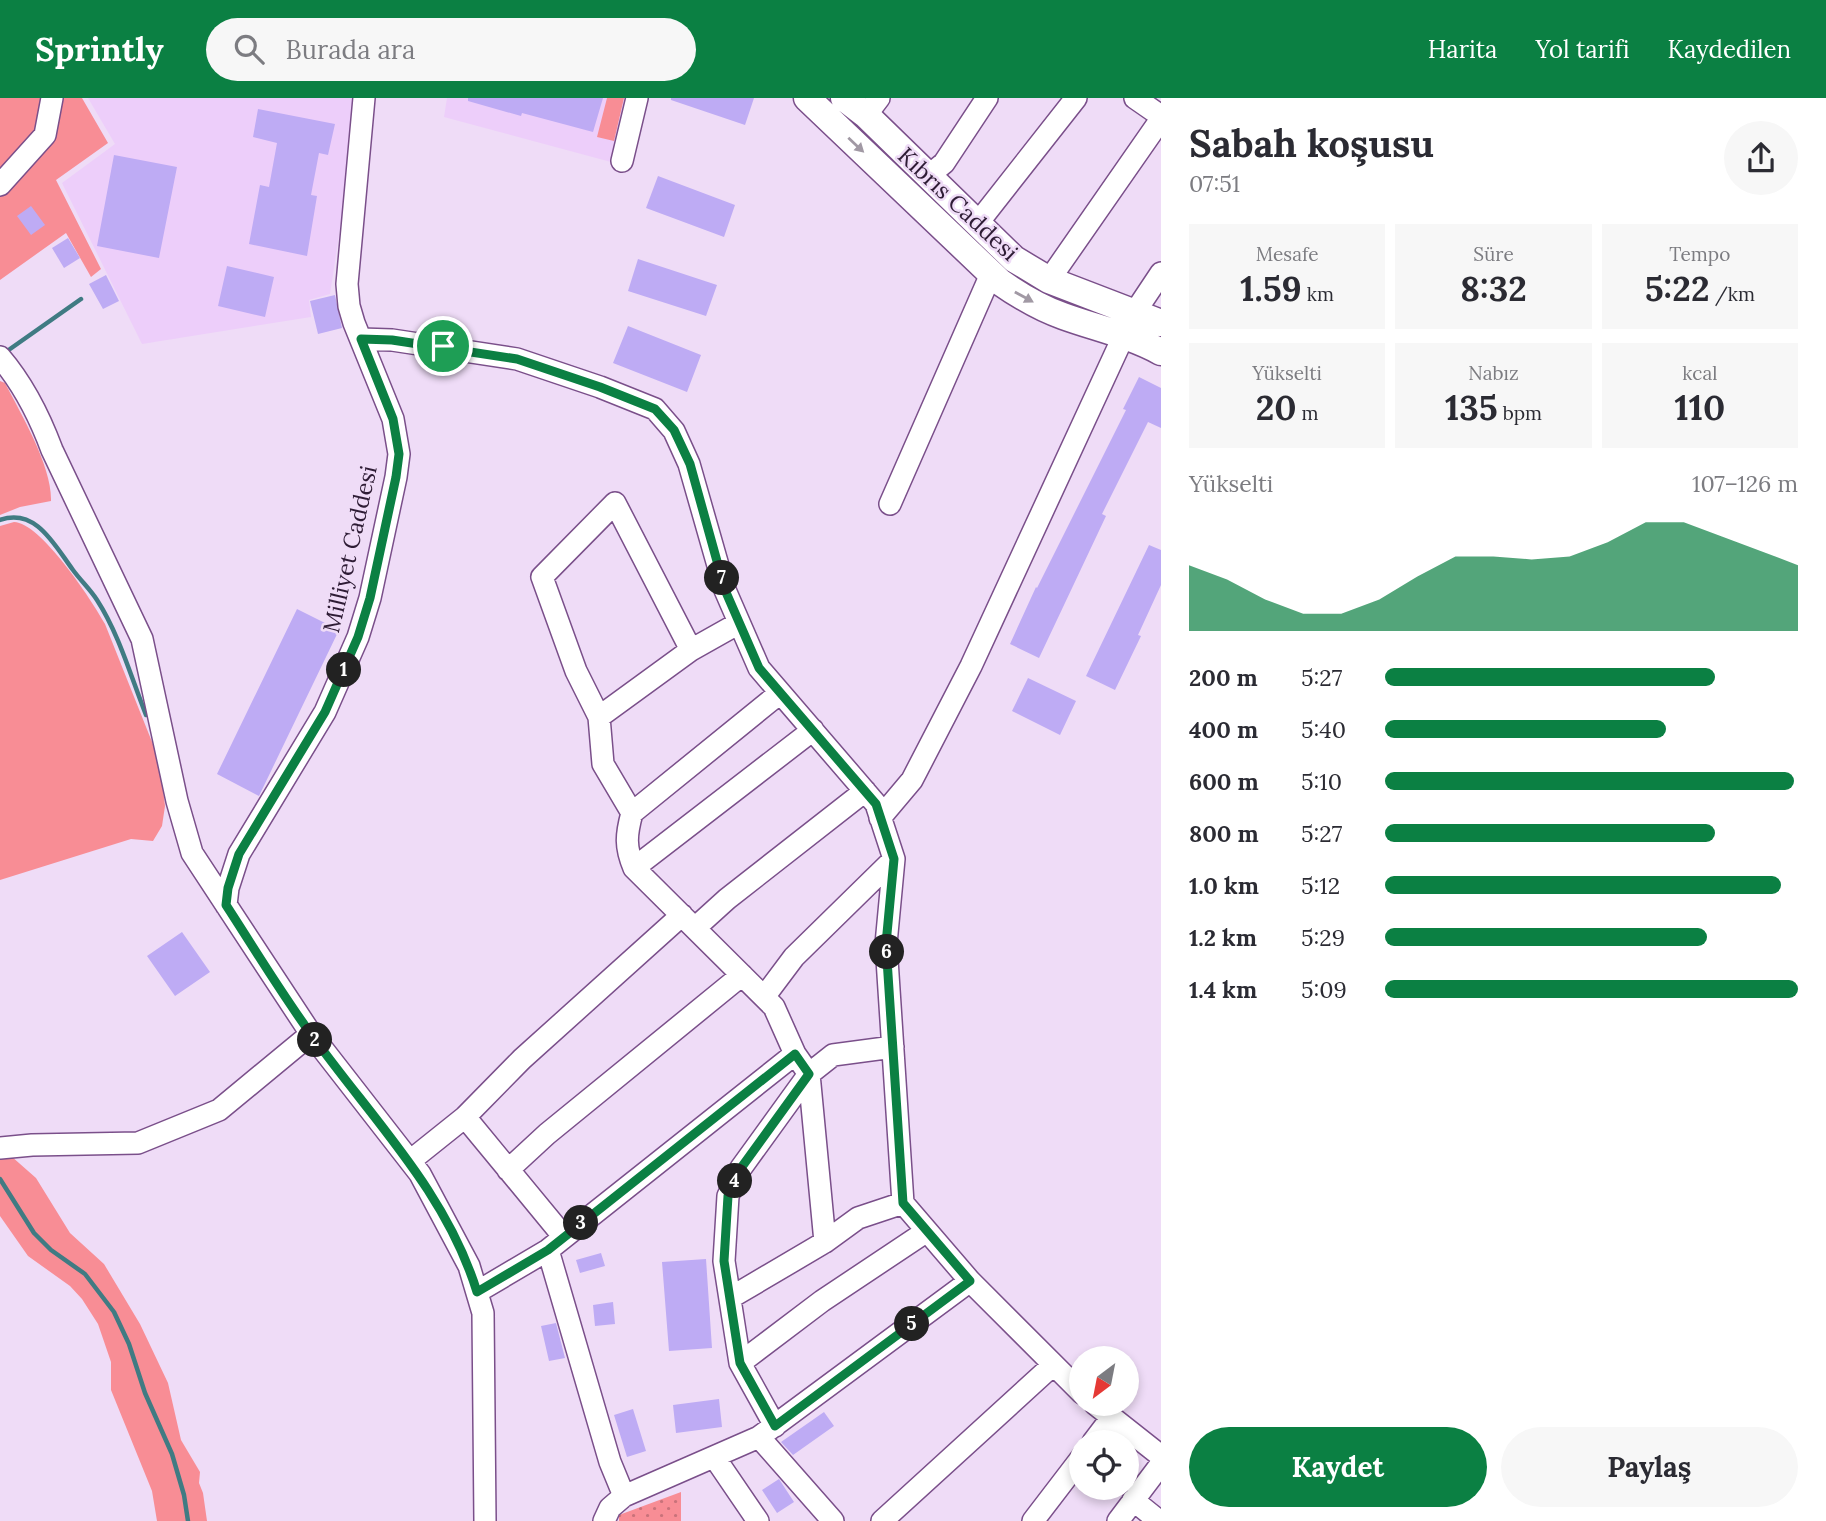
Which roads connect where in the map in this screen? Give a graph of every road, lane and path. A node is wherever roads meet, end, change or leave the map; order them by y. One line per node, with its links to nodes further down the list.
1 (52, 98): 13 (street)
2 (364, 98): 20 (street, Milliyet Caddesi)
3 (637, 98): 11 (street)
4 (807, 98): 16 (main road, one-way to 16)
5 (844, 98): 9 (main road, Kıbrıs Caddesi)
6 (987, 98): 12 (street)
7 (1076, 98): 14 (street)
8 (1135, 98): 10 (street)
9 (872, 107): 12 (main road, Kıbrıs Caddesi)
10 (1161, 117): 17 (street)
11 (622, 161)
12 (927, 177): 14 (main road, Kıbrıs Caddesi)
13 (0, 185)
14 (977, 224): 17 (main road, Kıbrıs Caddesi)
15 (1161, 273): 19 (street)
16 (991, 274): 19 (main road, one-way to 19); 23 (street)
17 (1049, 280): 19 (main road, Kıbrıs Caddesi)
18 (1161, 323): 19 (main road, Kıbrıs Caddesi)
19 (1129, 324): 21 (main road); 31 (street)
20 (361, 339): 24 (street); 34 (street, Milliyet Caddesi)
21 (1161, 352)
22 (0, 357): 34 (street)
23 (890, 504)
24 (739, 623): 25 (street); 26 (street)
25 (691, 650): 27 (street); 27 (street)
26 (780, 692): 28 (street); 30 (street)
27 (599, 718): 30 (street)
28 (813, 730): 29 (street); 33 (street)
29 (865, 791): 31 (street); 35 (street)
30 (632, 813): 33 (street)
31 (880, 818): 32 (street)
32 (894, 859): 37 (street); 39 (street)
33 (634, 868): 35 (street)
34 (226, 905): 38 (street)
35 (688, 922): 36 (street); 42 (street)
36 (742, 975): 37 (street); 45 (street)
37 (764, 997): 40 (street)
38 (311, 1034): 43 (street); 44 (street)
39 (893, 1047): 41 (street); 46 (street)
40 (795, 1054): 41 (street); 49 (street)
41 (809, 1074): 48 (street); 52 (street)
42 (465, 1117): 44 (street); 45 (street)
43 (0, 1148)
44 (410, 1161): 51 (street)
45 (508, 1170): 49 (street)
46 (903, 1203): 47 (street); 48 (street)
47 (927, 1231): 50 (street); 53 (street)
48 (825, 1242): 52 (street)
49 (556, 1244): 51 (street); 63 (street)
50 (970, 1281): 54 (street); 57 (street)
51 (477, 1292): 65 (street)
52 (730, 1298): 53 (street)
53 (740, 1363): 57 (street)
54 (1052, 1365): 55 (street); 69 (street)
55 (1069, 1381)
56 (1111, 1416): 58 (street)
57 (767, 1432): 59 (street); 68 (street)
58 (1161, 1456)
59 (715, 1458): 63 (street); 67 (street)
60 (1161, 1464): 62 (street)
61 (1069, 1474): 70 (street)
62 (1139, 1492)
63 (624, 1496): 66 (street)
64 (1133, 1500): 71 (street); 72 (street)
65 (485, 1521)
66 (604, 1521)
67 (758, 1521)
68 (833, 1521)
69 (882, 1521)
70 (1033, 1521)
71 (1118, 1521)
72 (1159, 1521)

